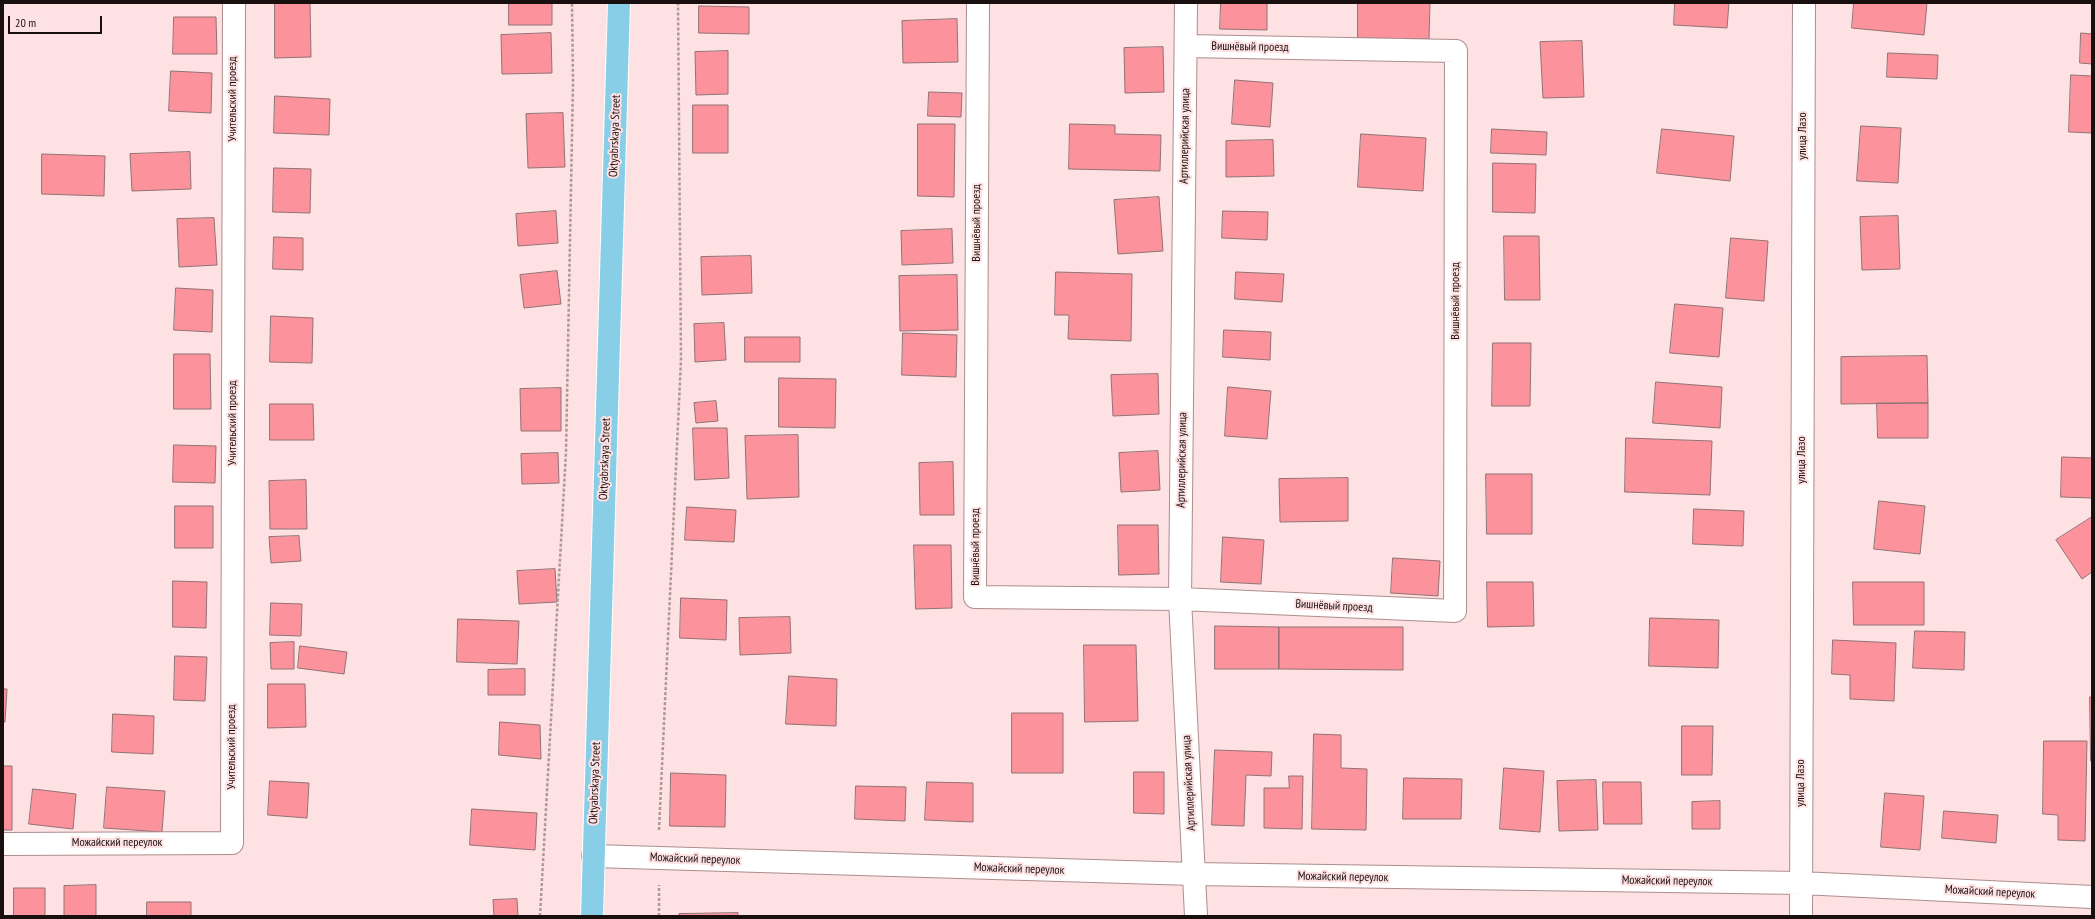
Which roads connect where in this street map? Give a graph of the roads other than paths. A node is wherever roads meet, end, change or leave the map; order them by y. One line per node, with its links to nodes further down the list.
1 (234, 3): 8 (street, Учительский проезд)
2 (619, 3): 10 (main road, Oktyabrskaya Street)
3 (978, 3): 7 (street, Вишнёвый проезд)
4 (1186, 3): 6 (street, Артиллерийская улица)
5 (1804, 3): 12 (street, улица Лазо)
6 (1186, 46): 7 (street, Артиллерийская улица); 7 (street, Вишнёвый проезд)
7 (1180, 599): 11 (street, Артиллерийская улица)
8 (232, 843): 9 (street, Можайский переулок)
9 (3, 844)
10 (593, 856): 11 (street, Можайский переулок); 14 (main road, Oktyabrskaya Street)
11 (1194, 874): 12 (street, Можайский переулок); 15 (street, Артиллерийская улица)
12 (1801, 883): 13 (street, Можайский переулок); 16 (street, улица Лазо)
13 (2092, 898)
14 (592, 916)
15 (1196, 916)
16 (1801, 916)

